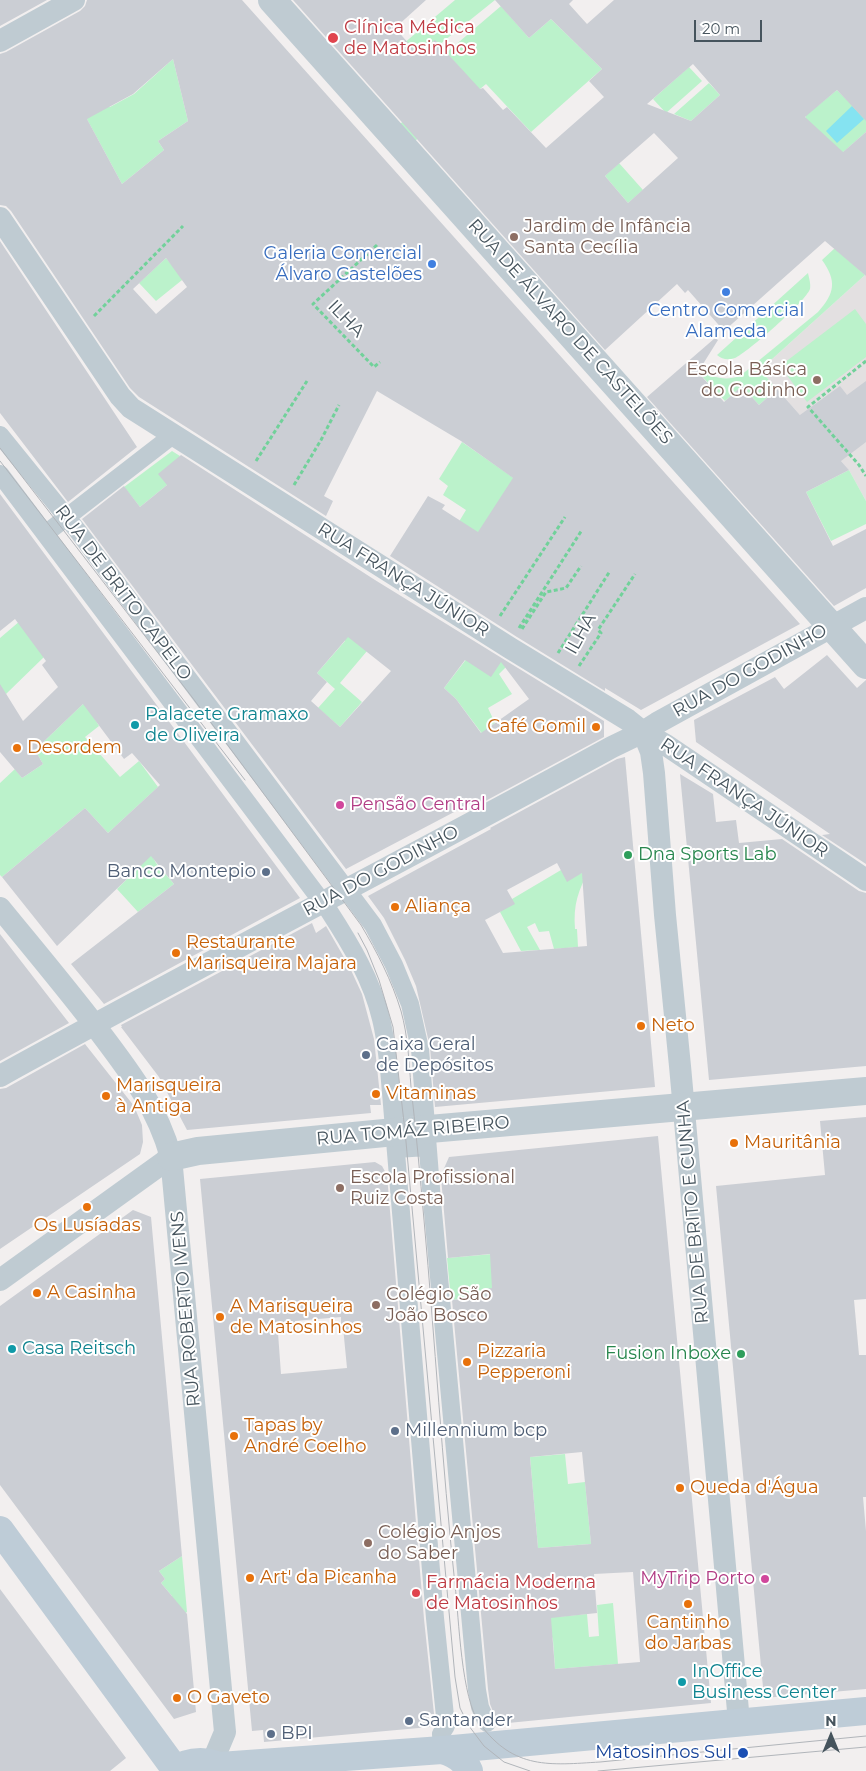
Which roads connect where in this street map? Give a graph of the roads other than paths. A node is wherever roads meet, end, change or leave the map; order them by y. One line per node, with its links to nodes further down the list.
1 (74, 0): 3 (street)
2 (272, 0): 12 (street, RUA DE ÁLVARO DE CASTELÕES)
3 (0, 41)
4 (0, 218): 6 (street, RUA FRANÇA JÚNIOR)
5 (0, 434): 7 (street, RUA DE BRITO CAPELO)
6 (173, 436): 9 (street); 14 (street, RUA FRANÇA JÚNIOR)
7 (22, 462): 8 (street, RUA DE BRITO CAPELO); 9 (street, RUA DE BRITO CAPELO)
8 (1, 476): 10 (street, RUA DE BRITO CAPELO)
9 (67, 518): 10 (street); 15 (street, RUA DE BRITO CAPELO)
10 (46, 534): 17 (street, RUA DE BRITO CAPELO)
11 (866, 608): 12 (street, RUA DO GODINHO)
12 (832, 626): 13 (street, RUA DE ÁLVARO DE CASTELÕES); 14 (street, RUA DO GODINHO)
13 (866, 665)
14 (643, 732): 16 (street, RUA FRANÇA JÚNIOR); 18 (street, RUA DO GODINHO); 24 (street, RUA DE BRITO E CUNHA)
15 (331, 868): 17 (street); 18 (street, RUA DE BRITO CAPELO)
16 (866, 880)
17 (308, 882): 19 (street, RUA DE BRITO CAPELO)
18 (350, 893): 19 (street, RUA DO GODINHO); 25 (street, RUA DE BRITO CAPELO)
19 (326, 907): 21 (street, RUA DO GODINHO); 26 (street, RUA DE BRITO CAPELO)
20 (0, 908): 21 (street, RUA ROBERTO IVENS)
21 (94, 1024): 22 (street, RUA DO GODINHO); 27 (street, RUA ROBERTO IVENS)
22 (0, 1076)
23 (866, 1091): 24 (street, RUA TOMÁZ RIBEIRO)
24 (683, 1107): 25 (street, RUA TOMÁZ RIBEIRO); 31 (street, RUA DE BRITO E CUNHA)
25 (426, 1128): 26 (street, RUA TOMÁZ RIBEIRO); 32 (street, RUA DE BRITO CAPELO)
26 (394, 1130): 27 (street, RUA TOMÁZ RIBEIRO); 33 (street, RUA DE BRITO CAPELO)
27 (171, 1156): 28 (street, RUA TOMÁZ RIBEIRO); 34 (street, RUA ROBERTO IVENS)
28 (0, 1280)
29 (0, 1530): 35 (main road)
30 (866, 1711): 31 (main road)
31 (739, 1722): 33 (main road)
32 (487, 1723)
33 (442, 1750): 34 (main road); 36 (main road)
34 (220, 1767): 35 (main road)
35 (174, 1770)
36 (469, 1771)

